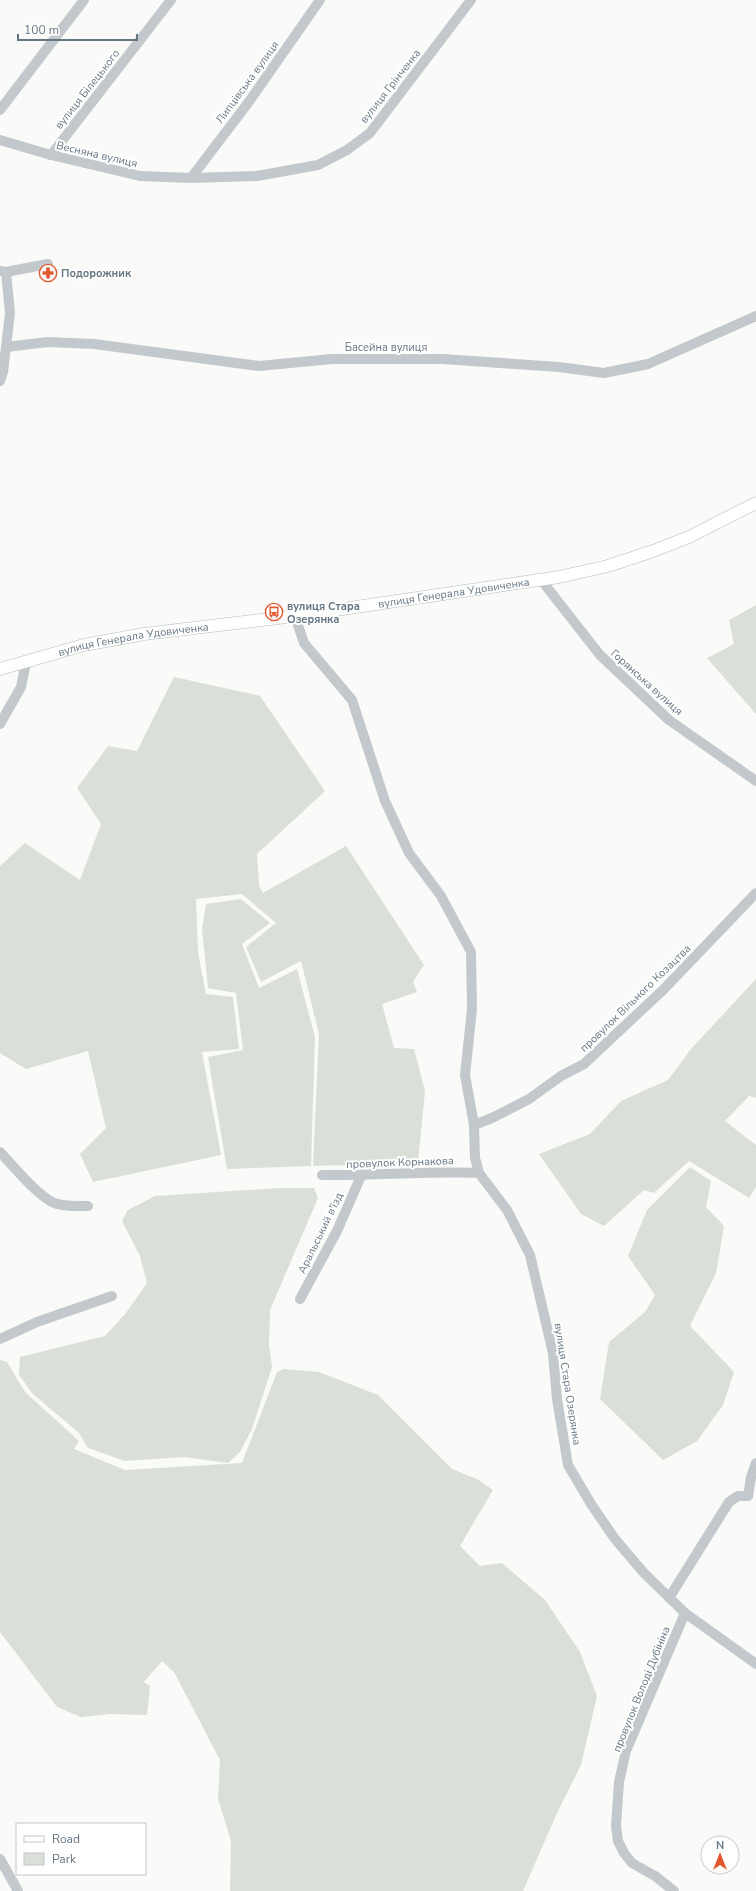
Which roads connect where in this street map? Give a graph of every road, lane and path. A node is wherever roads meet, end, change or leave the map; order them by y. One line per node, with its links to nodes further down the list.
1 (84, 0): 5 (street)
2 (171, 0): 7 (street, вулиця Білецького)
3 (320, 0): 8 (street, Липцівська вулиця)
4 (471, 0): 8 (street, вулиця Грінченка)
5 (0, 110)
6 (0, 140): 7 (street, Весняна вулиця)
7 (51, 155): 8 (street, Весняна вулиця)
8 (191, 178)
9 (48, 264): 10 (street)
10 (3, 272): 12 (street)
11 (756, 316): 12 (street, Басейна вулиця)
12 (6, 347): 13 (street)
13 (0, 381)
14 (756, 503): 15 (main road, вулиця Генерала Удовиченка)
15 (542, 580): 16 (main road, вулиця Генерала Удовиченка); 20 (street, Горянська вулиця)
16 (295, 616): 17 (main road, вулиця Генерала Удовиченка); 22 (street, вулиця Стара Озерянка)
17 (26, 662): 18 (main road, вулиця Генерала Удовиченка); 19 (street)
18 (0, 669)
19 (0, 724)
20 (756, 781)
21 (756, 893): 22 (street, провулок Вільного Козацтва)
22 (474, 1125): 24 (street, вулиця Стара Озерянка)
23 (0, 1152): 27 (street)
24 (480, 1172): 26 (street, провулок Корнакова); 33 (street, вулиця Стара Озерянка)
25 (322, 1176): 26 (street, провулок Корнакова)
26 (361, 1176): 29 (street, Аральський в'їзд)
27 (88, 1206)
28 (112, 1296): 30 (street)
29 (300, 1299)
30 (0, 1339)
31 (756, 1463): 32 (street)
32 (752, 1499): 33 (street)
33 (669, 1598): 34 (street, вулиця Стара Озерянка)
34 (685, 1613): 35 (street, вулиця Стара Озерянка); 38 (street, провулок Володі Дубініна)
35 (756, 1664)
36 (0, 1859): 37 (street)
37 (18, 1891)
38 (674, 1891)

